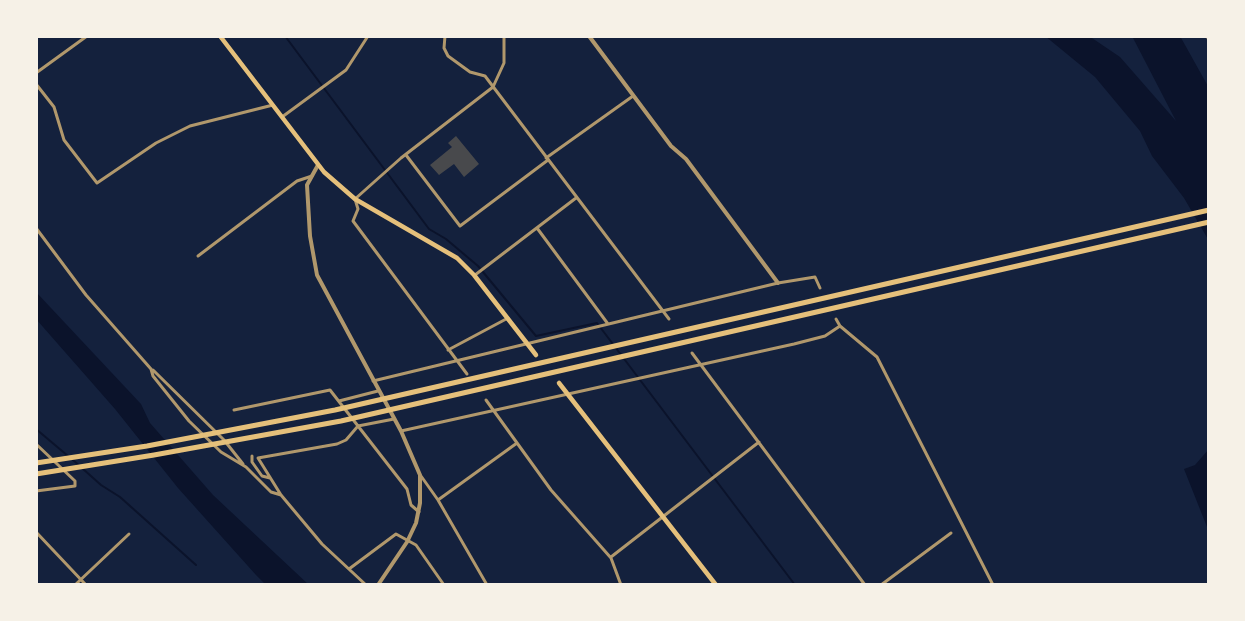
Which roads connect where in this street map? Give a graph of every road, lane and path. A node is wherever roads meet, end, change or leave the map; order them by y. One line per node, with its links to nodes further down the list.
1 (87, 36): 7 (street)
2 (220, 36): 11 (main road)
3 (368, 36): 12 (street)
4 (445, 36): 9 (street)
5 (504, 36): 9 (street)
6 (590, 36): 10 (street)
7 (36, 73)
8 (36, 84): 11 (street)
9 (494, 87): 13 (street); 14 (street)
10 (633, 96): 14 (street); 25 (street)
11 (273, 105): 12 (main road)
12 (282, 117): 15 (main road)
13 (406, 155): 14 (street); 18 (street)
14 (547, 159): 17 (street)
15 (318, 165): 16 (street); 18 (main road)
16 (312, 176): 23 (street); 41 (street)
17 (576, 198): 22 (street); 27 (street)
18 (355, 199): 24 (main road); 34 (street)
19 (1209, 210): 56 (highway)
20 (1209, 222): 58 (highway)
21 (36, 228): 39 (street)
22 (537, 228): 24 (street); 31 (street)
23 (198, 255)
24 (474, 275): 28 (main road)
25 (778, 283): 26 (street); 27 (street)
26 (820, 288)
27 (661, 311): 29 (street); 31 (street)
28 (508, 318): 33 (main road); 34 (street)
29 (669, 319)
30 (836, 319): 32 (street)
31 (608, 324): 33 (street)
32 (840, 326): 38 (street); 83 (street)
33 (528, 344): 36 (main road); 37 (street)
34 (448, 350): 37 (street)
35 (692, 353): 38 (street)
36 (536, 355)
37 (456, 360): 40 (street); 41 (street)
38 (700, 364): 44 (street); 52 (street)
39 (151, 369): 57 (street); 57 (street)
40 (467, 374)
41 (373, 381): 43 (street)
42 (559, 383): 44 (main road)
43 (378, 391): 46 (street); 49 (street)
44 (567, 394): 48 (street); 65 (main road)
45 (486, 400): 48 (street)
46 (339, 401): 47 (street); 50 (street)
47 (234, 410)
48 (494, 411): 51 (street); 53 (street)
49 (394, 419): 50 (street); 51 (street)
50 (358, 426): 60 (street); 64 (street)
51 (401, 431): 59 (street)
52 (759, 442): 65 (street); 81 (street)
53 (518, 443): 63 (street); 70 (street)
54 (36, 444): 61 (street)
55 (252, 456): 60 (street)
56 (36, 463)
57 (246, 467): 62 (street)
58 (36, 474)
59 (420, 475): 63 (street); 64 (street)
60 (270, 478): 62 (street)
61 (36, 491)
62 (281, 495): 71 (street)
63 (438, 500): 78 (street)
64 (419, 512): 69 (street)
65 (663, 517): 70 (street); 80 (main road)
66 (36, 532): 72 (street)
67 (951, 533): 82 (street)
68 (129, 534): 72 (street)
69 (407, 542): 71 (street); 76 (street); 77 (street)
70 (611, 558): 79 (street)
71 (349, 569): 75 (street)
72 (81, 579): 73 (street); 74 (street)
73 (75, 585)
74 (86, 585)
75 (366, 585)
76 (378, 585)
77 (444, 585)
78 (487, 585)
79 (621, 585)
80 (716, 585)
81 (865, 585)
82 (881, 585)
83 (993, 585)

